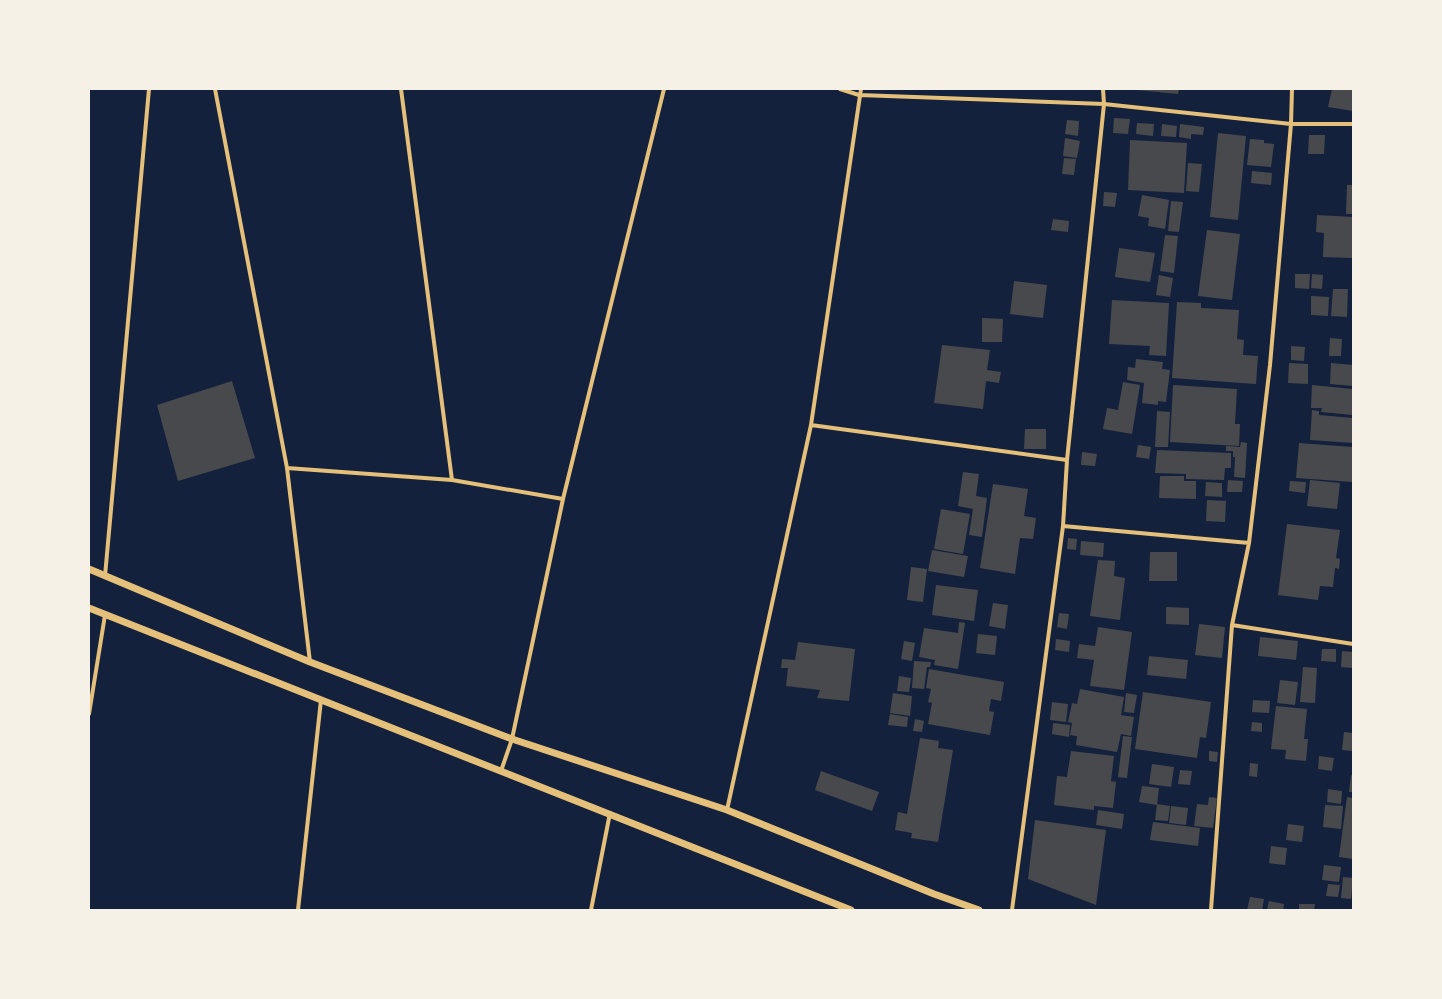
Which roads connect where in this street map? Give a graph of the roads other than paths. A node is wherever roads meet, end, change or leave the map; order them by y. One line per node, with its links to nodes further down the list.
1 (149, 89): 21 (street)
2 (215, 89): 15 (street)
3 (401, 89): 16 (street)
4 (664, 89): 17 (street)
5 (840, 89): 9 (street)
6 (861, 89): 9 (street)
7 (1103, 89): 10 (street)
8 (1292, 89): 11 (street)
9 (859, 95): 10 (street); 13 (street)
10 (1104, 104): 11 (street); 14 (street)
11 (1290, 124): 12 (street); 19 (street)
12 (1353, 124)
13 (811, 425): 14 (street); 31 (street)
14 (1067, 460): 18 (street)
15 (287, 468): 16 (street); 26 (street)
16 (452, 480): 17 (street)
17 (563, 499): 29 (street)
18 (1062, 526): 19 (street); 37 (street)
19 (1249, 543): 24 (street)
20 (89, 569): 21 (street)
21 (105, 576): 26 (street)
22 (89, 608): 23 (street)
23 (105, 614): 27 (street); 28 (street)
24 (1232, 624): 25 (street); 38 (street)
25 (1353, 644)
26 (310, 662): 29 (street)
27 (321, 700): 30 (street); 33 (street)
28 (89, 714)
29 (512, 739): 30 (street); 31 (street)
30 (501, 771): 32 (street)
31 (727, 810): 36 (street)
32 (610, 813): 34 (street); 35 (street)
33 (298, 910)
34 (591, 910)
35 (851, 910)
36 (978, 910)
37 (1012, 910)
38 (1210, 910)

